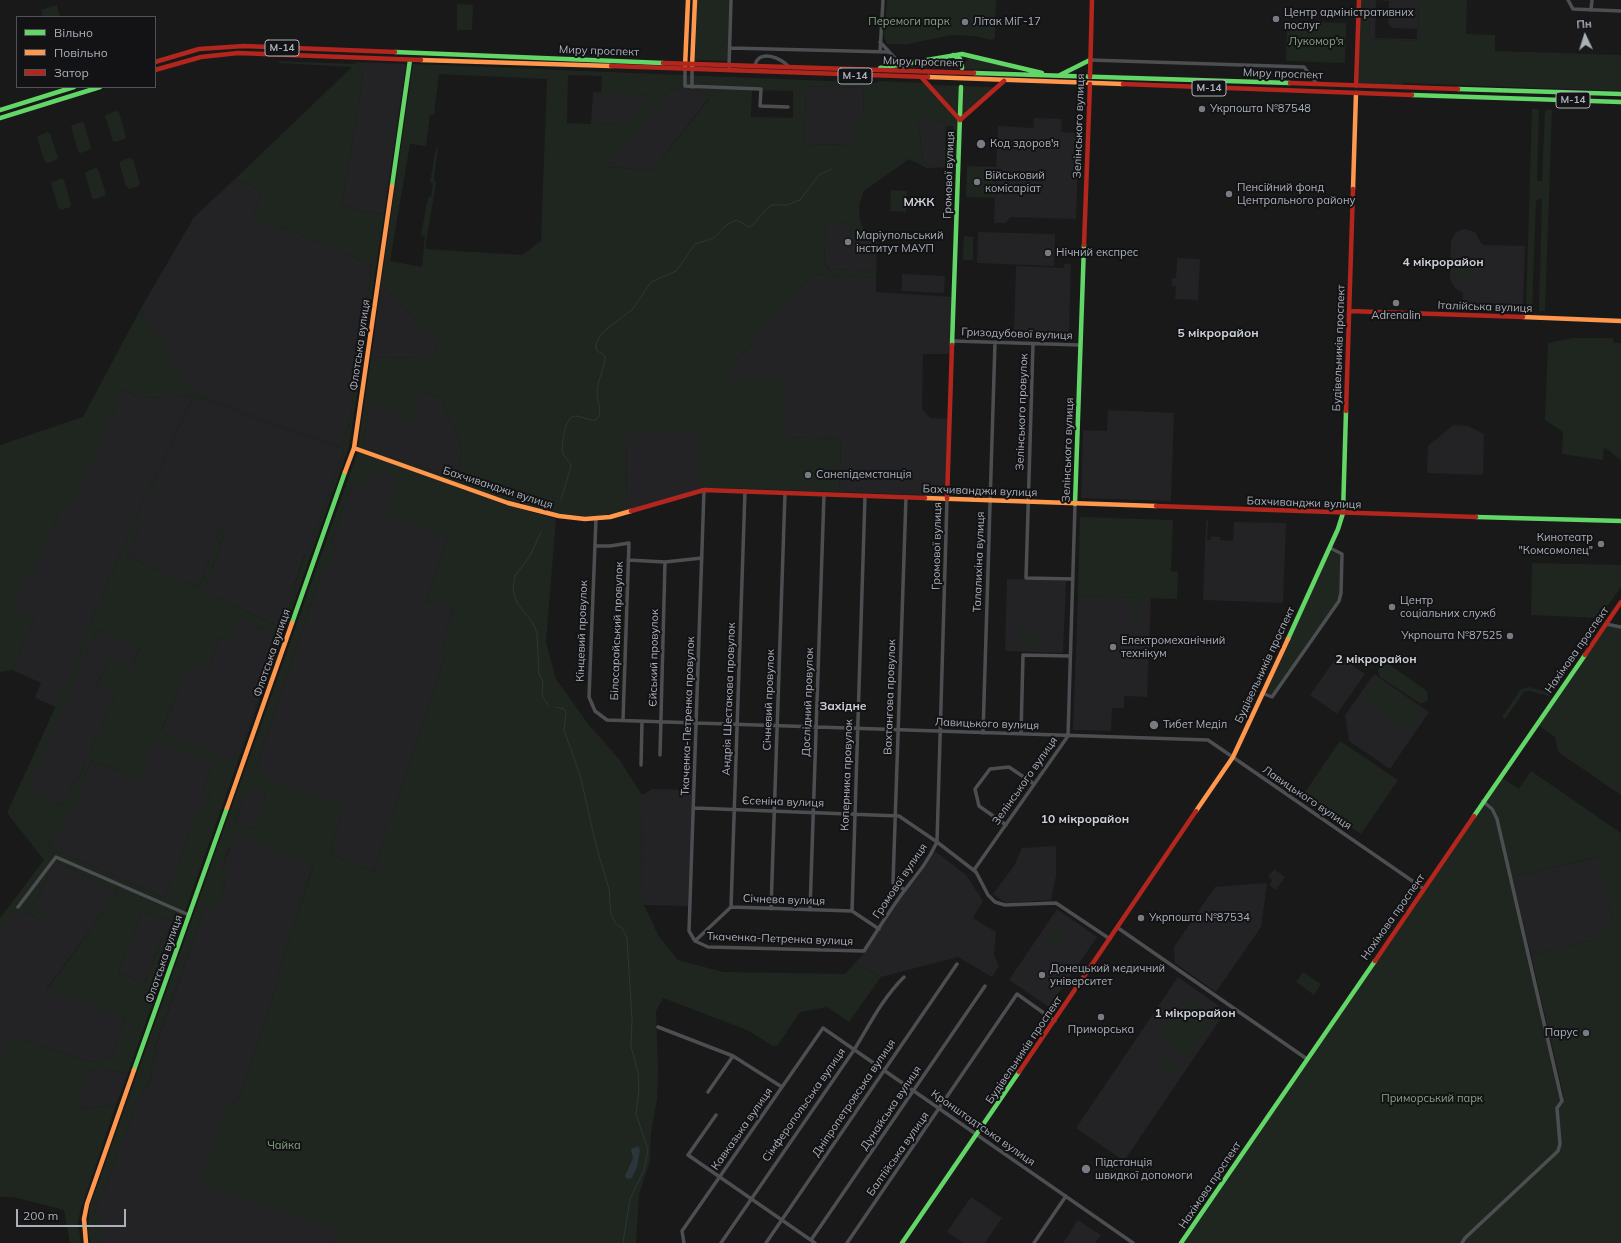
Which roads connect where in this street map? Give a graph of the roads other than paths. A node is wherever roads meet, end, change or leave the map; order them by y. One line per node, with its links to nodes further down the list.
1 (688, 0): 24 (main road)
2 (695, 0): 25 (main road)
3 (731, 0): 12 (street)
4 (883, 0): 11 (street)
5 (1092, 0): 22 (main road, Зелінського вулиця)
6 (1359, 0): 47 (main road, Будівельників проспект)
7 (1568, 0): 9 (street)
8 (1592, 0): 9 (street)
9 (1591, 10): 10 (street)
10 (1621, 11)
11 (880, 42): 15 (street); 16 (street)
12 (730, 48): 15 (street); 27 (street)
13 (316, 49): 14 (main road, Миру проспект / М-14); 19 (main road); 23 (main road, Миру проспект / М-14)
14 (411, 52): 20 (main road, Флотська вулиця); 21 (main road, Миру проспект / М-14)
15 (880, 52): 16 (street)
16 (889, 52): 26 (street)
17 (952, 54): 18 (main road); 18 (main road); 26 (main road)
18 (973, 55): 40 (main road)
19 (316, 57): 20 (main road, Миру проспект / М-14); 33 (main road, Миру проспект / М-14)
20 (410, 60): 30 (main road, Миру проспект / М-14); 65 (main road, Флотська вулиця)
21 (594, 60): 24 (main road, Миру проспект / М-14); 30 (main road)
22 (1090, 60): 41 (main road); 42 (main road, Зелінського вулиця); 46 (street)
23 (156, 62)
24 (686, 63): 25 (main road, Миру проспект / М-14); 34 (main road)
25 (692, 63): 27 (main road, Миру проспект / М-14); 36 (main road)
26 (900, 64): 32 (main road); 35 (street)
27 (729, 65): 28 (main road, Миру проспект / М-14); 37 (street)
28 (738, 65): 29 (main road, Миру проспект / М-14); 38 (main road)
29 (755, 66): 31 (main road, Миру проспект / М-14); 31 (street); 39 (street)
30 (594, 67): 34 (main road, Миру проспект / М-14)
31 (789, 67): 32 (main road, Миру проспект / М-14)
32 (872, 69): 35 (main road, Миру проспект / М-14)
33 (156, 70)
34 (685, 70): 36 (main road, Миру проспект / М-14); 48 (street)
35 (906, 70): 40 (main road, Миру проспект / М-14)
36 (692, 71): 37 (main road, Миру проспект / М-14); 48 (street)
37 (729, 72): 38 (main road, Миру проспект / М-14)
38 (738, 72): 39 (main road, Миру проспект / М-14)
39 (758, 73): 43 (main road, Миру проспект / М-14)
40 (1050, 75): 41 (main road, Миру проспект / М-14)
41 (1058, 76): 42 (main road, Миру проспект / М-14)
42 (1090, 77): 45 (main road, Зелінського вулиця); 46 (main road, Миру проспект / М-14)
43 (922, 78): 44 (main road, Миру проспект / М-14); 58 (main road)
44 (1004, 81): 45 (main road, Миру проспект / М-14); 58 (main road)
45 (1090, 84): 52 (main road, Миру проспект / М-14); 64 (main road, Зелінського вулиця)
46 (1318, 84): 47 (main road, Миру проспект / М-14)
47 (1356, 86): 52 (main road, Будівельників проспект); 53 (main road, Миру проспект / М-14)
48 (692, 87): 55 (street)
49 (961, 87): 58 (main road, Громової вулиця)
50 (71, 88): 56 (main road)
51 (97, 88): 57 (main road)
52 (1356, 93): 54 (main road, Миру проспект / М-14); 59 (main road, Будівельників проспект)
53 (1621, 94)
54 (1621, 102)
55 (788, 107)
56 (0, 110)
57 (0, 116)
58 (960, 120): 61 (main road, Громової вулиця)
59 (1349, 311): 60 (main road, Італійська вулиця); 76 (main road, Будівельників проспект)
60 (1621, 321)
61 (953, 341): 62 (street, Гризодубової вулиця); 72 (main road, Громової вулиця)
62 (995, 342): 63 (street, Гризодубової вулиця); 73 (street, Талалихіна вулиця)
63 (1033, 344): 64 (street, Гризодубової вулиця); 74 (street, Зелінського провулок)
64 (1080, 345): 75 (main road, Зелінського вулиця)
65 (354, 448): 77 (main road, Бахчиванджи вулиця); 124 (main road, Флотська вулиця)
66 (704, 490): 67 (main road, Бахчиванджи вулиця); 77 (main road, Бахчиванджи вулиця); 81 (street, Ткаченка-Петренка провулок)
67 (745, 491): 68 (main road, Бахчиванджи вулиця); 94 (street, Андрія Шестакова провулок)
68 (785, 492): 69 (main road, Бахчиванджи вулиця); 95 (street, Січневий провулок)
69 (824, 494): 70 (main road, Бахчиванджи вулиця); 96 (street, Дослідний провулок)
70 (865, 496): 71 (main road, Бахчиванджи вулиця); 97 (street, Коперника провулок)
71 (906, 497): 72 (main road, Бахчиванджи вулиця); 98 (street, Вахтангова провулок)
72 (947, 499): 73 (main road, Бахчиванджи вулиця); 99 (street, Громової вулиця)
73 (990, 500): 74 (main road, Бахчиванджи вулиця); 100 (street, Талалихіна вулиця)
74 (1028, 502): 75 (main road, Бахчиванджи вулиця); 84 (street, Зелінського провулок)
75 (1075, 504): 76 (main road, Бахчиванджи вулиця); 84 (street, Зелінського вулиця)
76 (1343, 513): 78 (main road, Бахчиванджи вулиця); 80 (main road, Будівельників проспект)
77 (596, 519): 79 (street, Кінцевий провулок)
78 (1621, 521)
79 (595, 546): 82 (street, Білосарайський провулок); 90 (street, Кінцевий провулок)
80 (1330, 548): 89 (main road, Будівельників проспект); 89 (street)
81 (702, 558): 83 (street); 93 (street, Ткаченка-Петренка провулок)
82 (628, 560): 83 (street); 90 (street, Білосарайський провулок)
83 (665, 562): 92 (street, Єйський провулок)
84 (1072, 579): 88 (street, Зелінського вулиця)
85 (1621, 602): 86 (main road, Нахімова проспект)
86 (1606, 624): 87 (street); 107 (main road, Нахімова проспект)
87 (1621, 627)
88 (1070, 656): 101 (street); 102 (street, Зелінського вулиця)
89 (1262, 693): 104 (main road, Будівельників проспект)
90 (623, 720): 91 (street, Лавицького вулиця)
91 (642, 721): 92 (street, Лавицького вулиця); 105 (street)
92 (661, 722): 93 (street, Лавицького вулиця); 103 (street, Єйський провулок)
93 (697, 723): 94 (street, Лавицького вулиця); 108 (street, Ткаченка-Петренка провулок)
94 (737, 724): 95 (street, Лавицького вулиця); 109 (street, Андрія Шестакова провулок)
95 (777, 726): 96 (street, Лавицького вулиця); 110 (street, Січневий провулок)
96 (816, 727): 97 (street, Лавицького вулиця); 111 (street, Дослідний провулок)
97 (858, 729): 98 (street, Лавицького вулиця); 112 (street, Коперника провулок)
98 (898, 730): 99 (street, Лавицького вулиця); 113 (street, Вахтангова провулок)
99 (941, 732): 100 (street, Лавицького вулиця); 115 (street, Громової вулиця)
100 (983, 733): 101 (street, Лавицького вулиця)
101 (1021, 734): 102 (street, Лавицького вулиця)
102 (1068, 736): 104 (street, Лавицького вулиця); 106 (street, Зелінського вулиця)
103 (660, 755)
104 (1232, 757): 117 (street, Лавицького вулиця); 125 (main road, Будівельників проспект)
105 (640, 765)
106 (1034, 784): 114 (street, Зелінського вулиця); 114 (street)
107 (1483, 801): 117 (main road, Нахімова проспект); 160 (street)
108 (694, 808): 109 (street, Єсеніна вулиця); 128 (street, Ткаченка-Петренка провулок)
109 (735, 810): 110 (street, Єсеніна вулиця); 120 (street, Андрія Шестакова провулок)
110 (774, 811): 111 (street, Єсеніна вулиця); 121 (street, Січневий провулок)
111 (814, 812): 112 (street, Єсеніна вулиця); 122 (street, Дослідний провулок)
112 (855, 814): 113 (street, Єсеніна вулиця); 123 (street, Коперника провулок)
113 (895, 815): 115 (street); 118 (street, Вахтангова провулок)
114 (1006, 825): 116 (street, Зелінського вулиця)
115 (937, 842): 116 (street); 118 (street, Громової вулиця)
116 (974, 870): 127 (street)
117 (1424, 889): 138 (main road, Нахімова проспект)
118 (905, 890): 126 (street, Громової вулиця)
119 (18, 907): 124 (street)
120 (731, 907): 121 (street, Січнева вулиця); 128 (street, Січнева вулиця)
121 (771, 908): 122 (street, Січнева вулиця)
122 (810, 910): 123 (street, Січнева вулиця)
123 (852, 911): 126 (street)
124 (189, 915): 151 (main road, Флотська вулиця)
125 (1118, 928): 127 (main road, Будівельників проспект); 138 (street)
126 (879, 929): 129 (street, Громової вулиця)
127 (1110, 939): 133 (main road, Будівельників проспект)
128 (695, 941): 129 (street, Ткаченка-Петренка вулиця)
129 (864, 951)
130 (957, 964): 139 (street, Дніпропетровська вулиця)
131 (904, 978): 136 (street, Сімферопольська вулиця)
132 (986, 986): 141 (street, Дунайська вулиця)
133 (1055, 1020): 143 (street, Балтійська вулиця); 145 (main road, Будівельників проспект)
134 (658, 1027): 137 (street)
135 (822, 1028): 136 (street, Кронштадтська вулиця); 140 (street, Кавказька вулиця)
136 (854, 1050): 139 (street, Кронштадтська вулиця); 148 (street, Сімферопольська вулиця)
137 (733, 1056): 140 (street); 142 (street)
138 (1306, 1059): 159 (main road, Нахімова проспект)
139 (884, 1070): 141 (street, Кронштадтська вулиця); 149 (street, Дніпропетровська вулиця)
140 (782, 1087): 146 (street, Кавказька вулиця)
141 (913, 1091): 143 (street, Кронштадтська вулиця); 150 (street, Дунайська вулиця)
142 (708, 1092)
143 (939, 1109): 145 (street, Кронштадтська вулиця); 155 (street, Балтійська вулиця)
144 (716, 1115): 146 (street)
145 (977, 1135): 147 (street, Кронштадтська вулиця); 156 (main road, Будівельників проспект)
146 (720, 1177): 148 (street); 152 (street, Кавказька вулиця)
147 (1066, 1196): 157 (street); 158 (street, Кронштадтська вулиця)
148 (750, 1198): 149 (street); 153 (street, Сімферопольська вулиця)
149 (782, 1220): 150 (street); 154 (street, Дніпропетровська вулиця)
150 (813, 1242)
151 (86, 1243)
152 (684, 1243)
153 (721, 1243)
154 (766, 1243)
155 (846, 1243)
156 (902, 1243)
157 (1034, 1243)
158 (1133, 1243)
159 (1181, 1243)
160 (1462, 1243)

